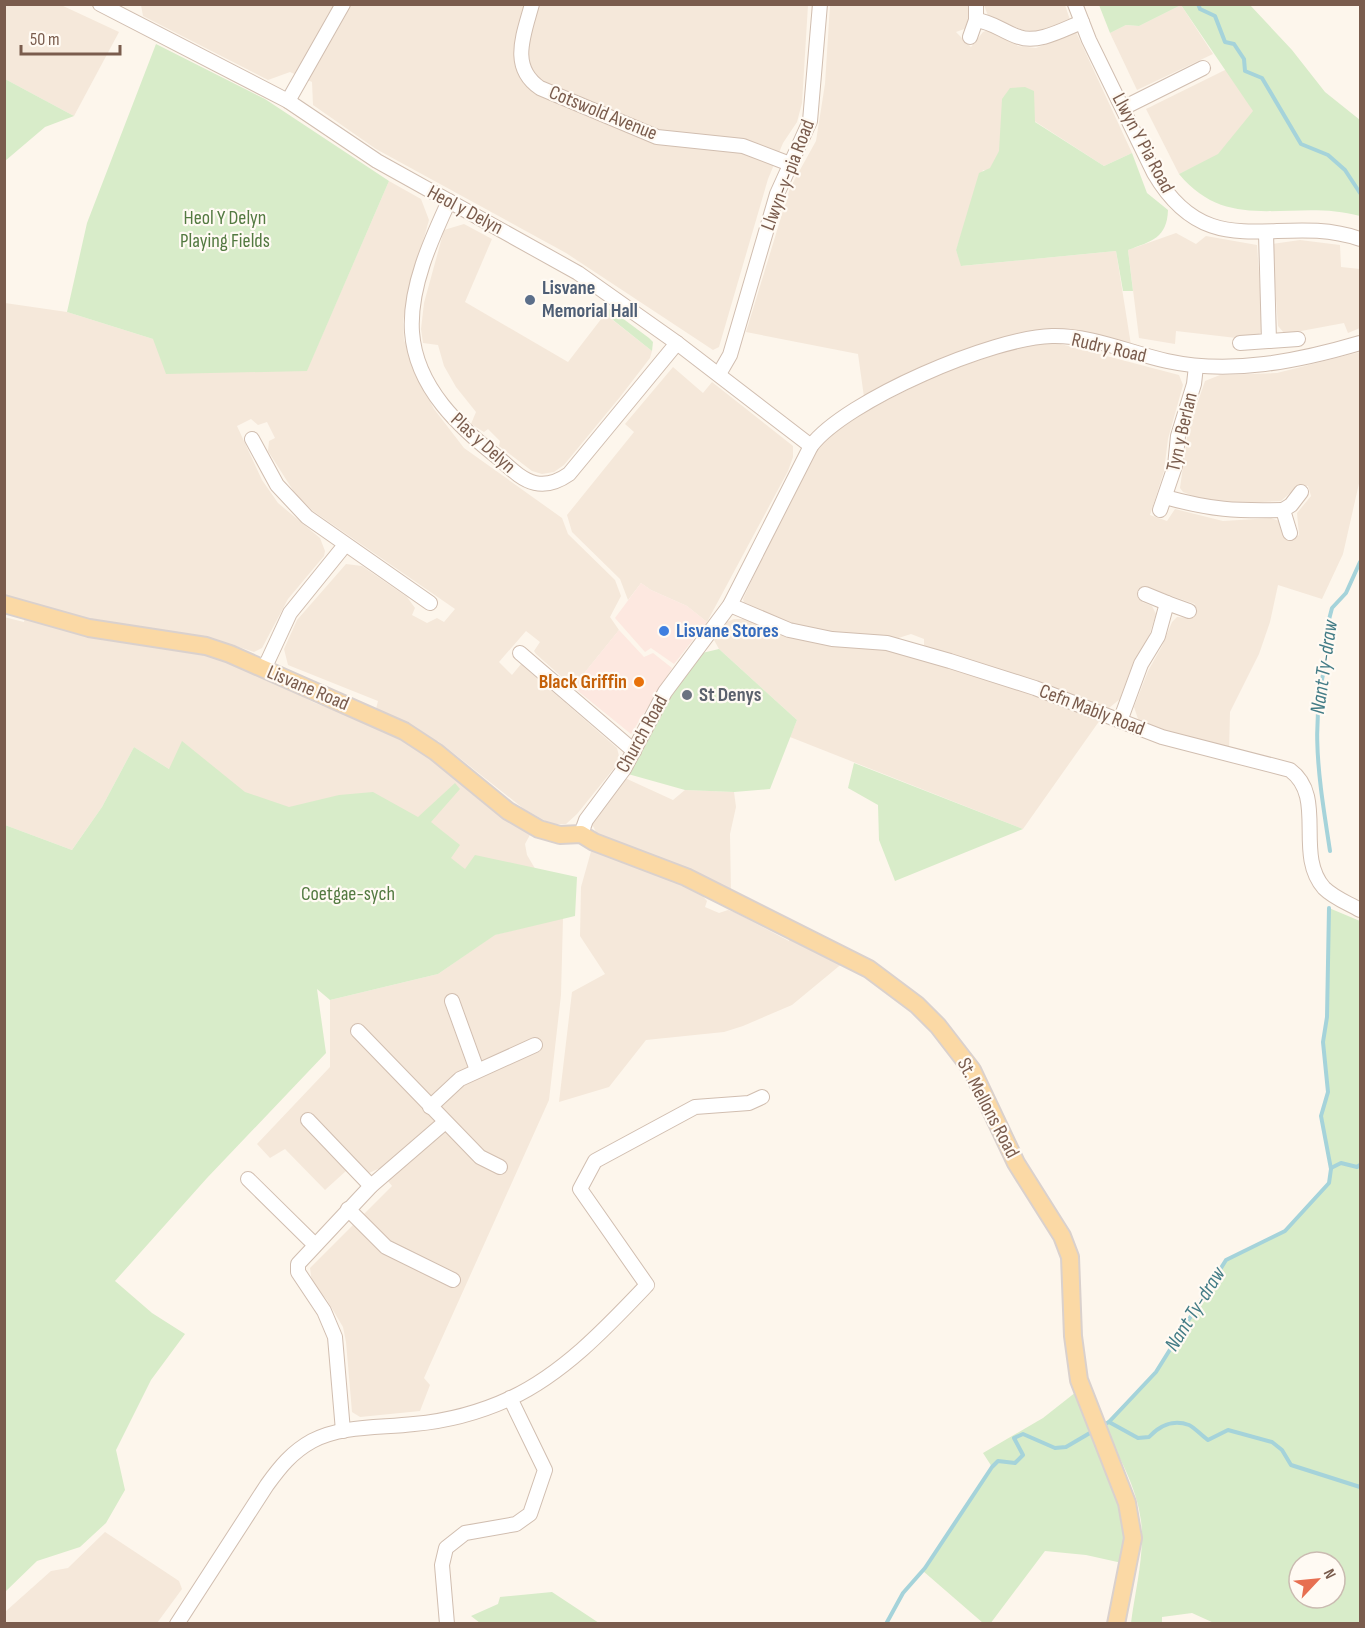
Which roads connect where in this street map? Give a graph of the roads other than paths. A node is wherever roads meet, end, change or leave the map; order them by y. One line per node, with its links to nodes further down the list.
1 (99, 4): 7 (street, Heol y Delyn)
2 (343, 4): 12 (street)
3 (531, 4): 14 (street, Cotswold Avenue)
4 (820, 4): 14 (street, Llwyn-y-pia Road)
5 (976, 4): 8 (street)
6 (1075, 4): 9 (street, Llwyn Y Pia Road)
7 (120, 9): 12 (street, Heol y Delyn)
8 (976, 20): 9 (street); 10 (street)
9 (1082, 22): 13 (street, Llwyn Y Pia Road)
10 (970, 37)
11 (1203, 68): 13 (street)
12 (288, 101): 15 (street, Heol y Delyn)
13 (1123, 108): 16 (street, Llwyn Y Pia Road)
14 (790, 164): 24 (street, Llwyn-y-pia Road)
15 (449, 201): 20 (street, Heol y Delyn); 20 (street, Plas y Delyn)
16 (1266, 233): 17 (street, Llwyn Y Pia Road); 19 (street)
17 (1360, 238)
18 (1298, 339): 19 (street)
19 (1269, 342): 22 (street)
20 (677, 343): 24 (street, Heol y Delyn)
21 (1360, 343): 23 (street, Rudry Road)
22 (1240, 344)
23 (1196, 366): 26 (street, Rudry Road); 28 (street, Tyn y Berlan)
24 (719, 374): 26 (street, Heol y Delyn)
25 (252, 439): 30 (street)
26 (811, 446): 35 (street, Church Road)
27 (1301, 492): 28 (street)
28 (1283, 510): 29 (street)
29 (1290, 532)
30 (345, 545): 32 (street); 38 (street)
31 (1145, 594): 33 (street)
32 (430, 603)
33 (1167, 603): 36 (street); 39 (street)
34 (4, 604): 38 (main road, Lisvane Road)
35 (730, 605): 39 (street, Cefn Mably Road); 40 (street, Church Road)
36 (1189, 611)
37 (520, 653): 40 (street)
38 (264, 669): 41 (main road, Lisvane Road)
39 (1120, 721): 42 (street, Cefn Mably Road)
40 (634, 751): 41 (street, Church Road)
41 (581, 834): 61 (main road, St. Mellons Road)
42 (1360, 910)
43 (452, 1001): 46 (street)
44 (358, 1031): 48 (street)
45 (535, 1045): 46 (street)
46 (477, 1070): 48 (street)
47 (762, 1097): 57 (street)
48 (430, 1107): 50 (street)
49 (308, 1120): 53 (street)
50 (444, 1123): 51 (street); 53 (street)
51 (500, 1167)
52 (248, 1179): 55 (street)
53 (371, 1186): 54 (street)
54 (348, 1209): 55 (street); 56 (street)
55 (314, 1244): 58 (street)
56 (453, 1280)
57 (510, 1398): 58 (street); 60 (street)
58 (343, 1431): 59 (street)
59 (177, 1623)
60 (447, 1623)
61 (1116, 1623)

